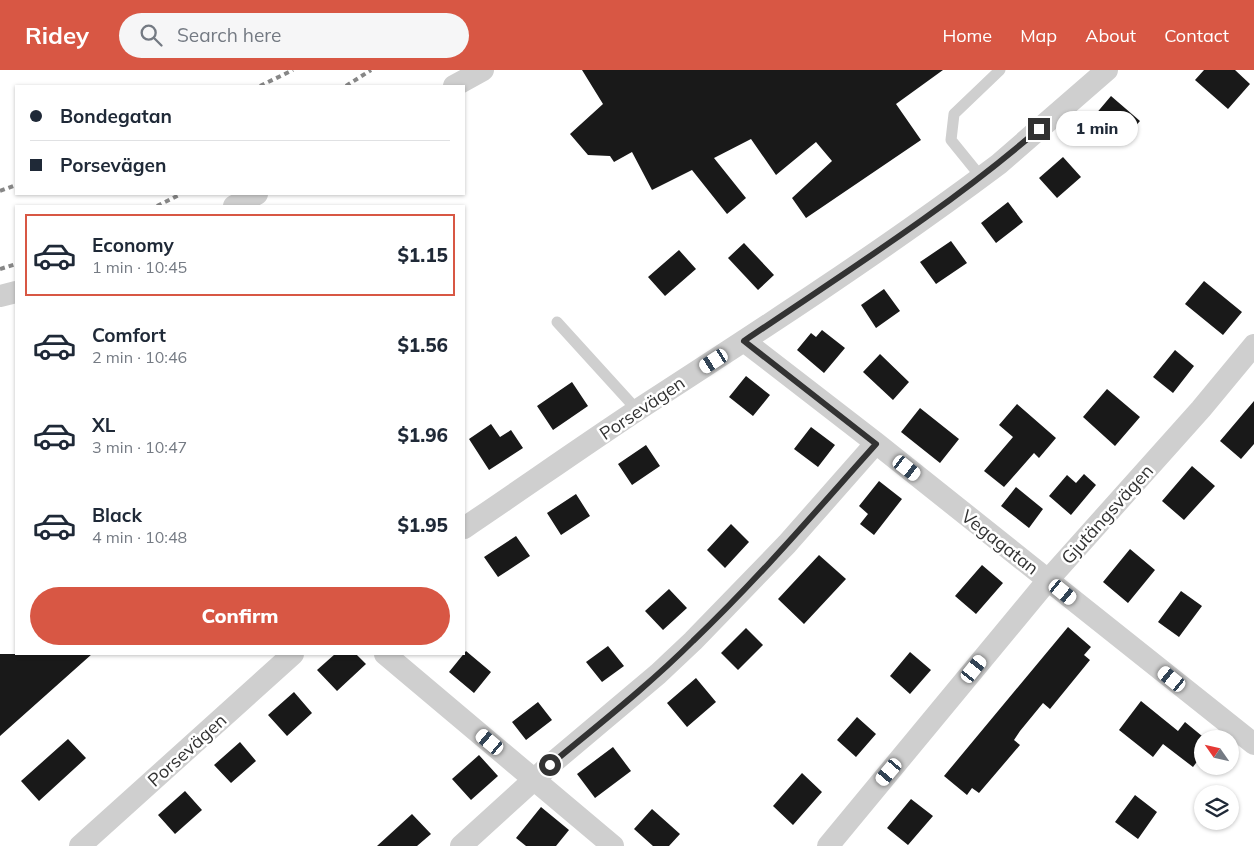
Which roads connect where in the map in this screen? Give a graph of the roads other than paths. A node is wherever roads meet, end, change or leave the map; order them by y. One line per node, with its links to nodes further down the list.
1 (483, 70): 4 (street)
2 (1000, 70): 5 (lane)
3 (1107, 70): 5 (street, Porsevägen)
4 (456, 85)
5 (981, 177): 11 (street, Porsevägen)
6 (255, 195): 7 (street)
7 (236, 205)
8 (15, 292): 9 (street)
9 (0, 296)
10 (557, 322): 13 (lane)
11 (744, 341): 13 (street, Porsevägen); 14 (street, Vegagatan)
12 (1254, 345): 16 (street, Gjutängsvägen)
13 (638, 410): 15 (street, Porsevägen)
14 (876, 444): 16 (street, Vegagatan); 20 (street)
15 (465, 527)
16 (1048, 580): 19 (street, Vegagatan); 24 (street, Gjutängsvägen)
17 (292, 655): 21 (street, Porsevägen)
18 (386, 655): 20 (street)
19 (1252, 740)
20 (535, 779): 22 (street); 23 (street)
21 (80, 846)
22 (461, 846)
23 (612, 846)
24 (828, 846)

